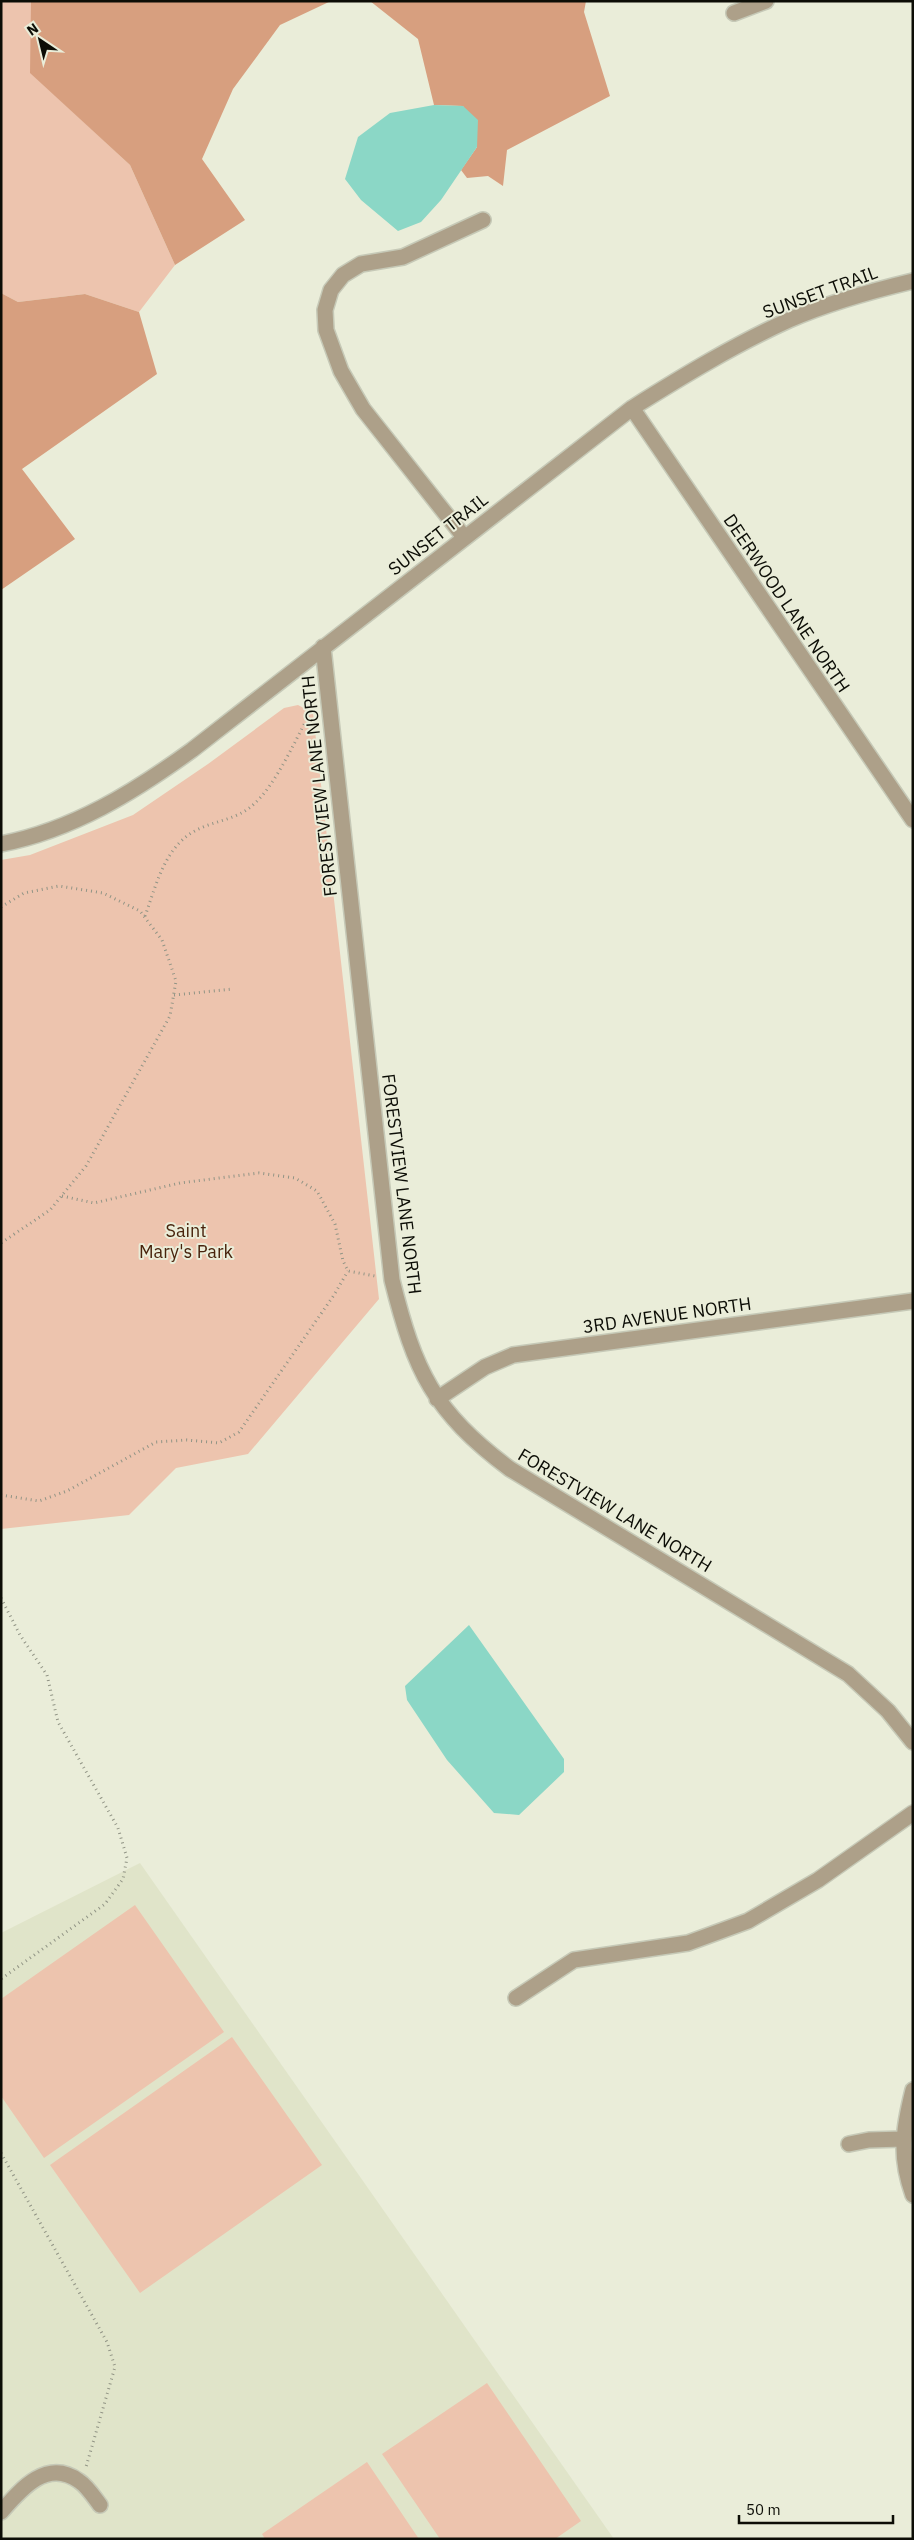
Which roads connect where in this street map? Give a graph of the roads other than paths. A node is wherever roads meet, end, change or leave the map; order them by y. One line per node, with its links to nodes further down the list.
1 (766, 1): 2 (street)
2 (734, 13)
3 (483, 220): 6 (street)
4 (913, 281): 5 (street, SUNSET TRAIL)
5 (632, 408): 6 (street, SUNSET TRAIL); 8 (street, DEERWOOD LANE NORTH)
6 (464, 537): 7 (street, SUNSET TRAIL)
7 (323, 647): 9 (street, SUNSET TRAIL); 11 (street, FORESTVIEW LANE NORTH)
8 (913, 820)
9 (1, 844)
10 (913, 1301): 11 (street, 3RD AVENUE NORTH)
11 (437, 1400): 12 (street, FORESTVIEW LANE NORTH)
12 (913, 1742)
13 (913, 1813): 14 (street)
14 (516, 1998)
15 (913, 2090): 16 (street)
16 (903, 2139): 17 (street); 18 (street)
17 (849, 2144)
18 (913, 2195)
19 (100, 2505): 20 (street)
20 (1, 2512)

